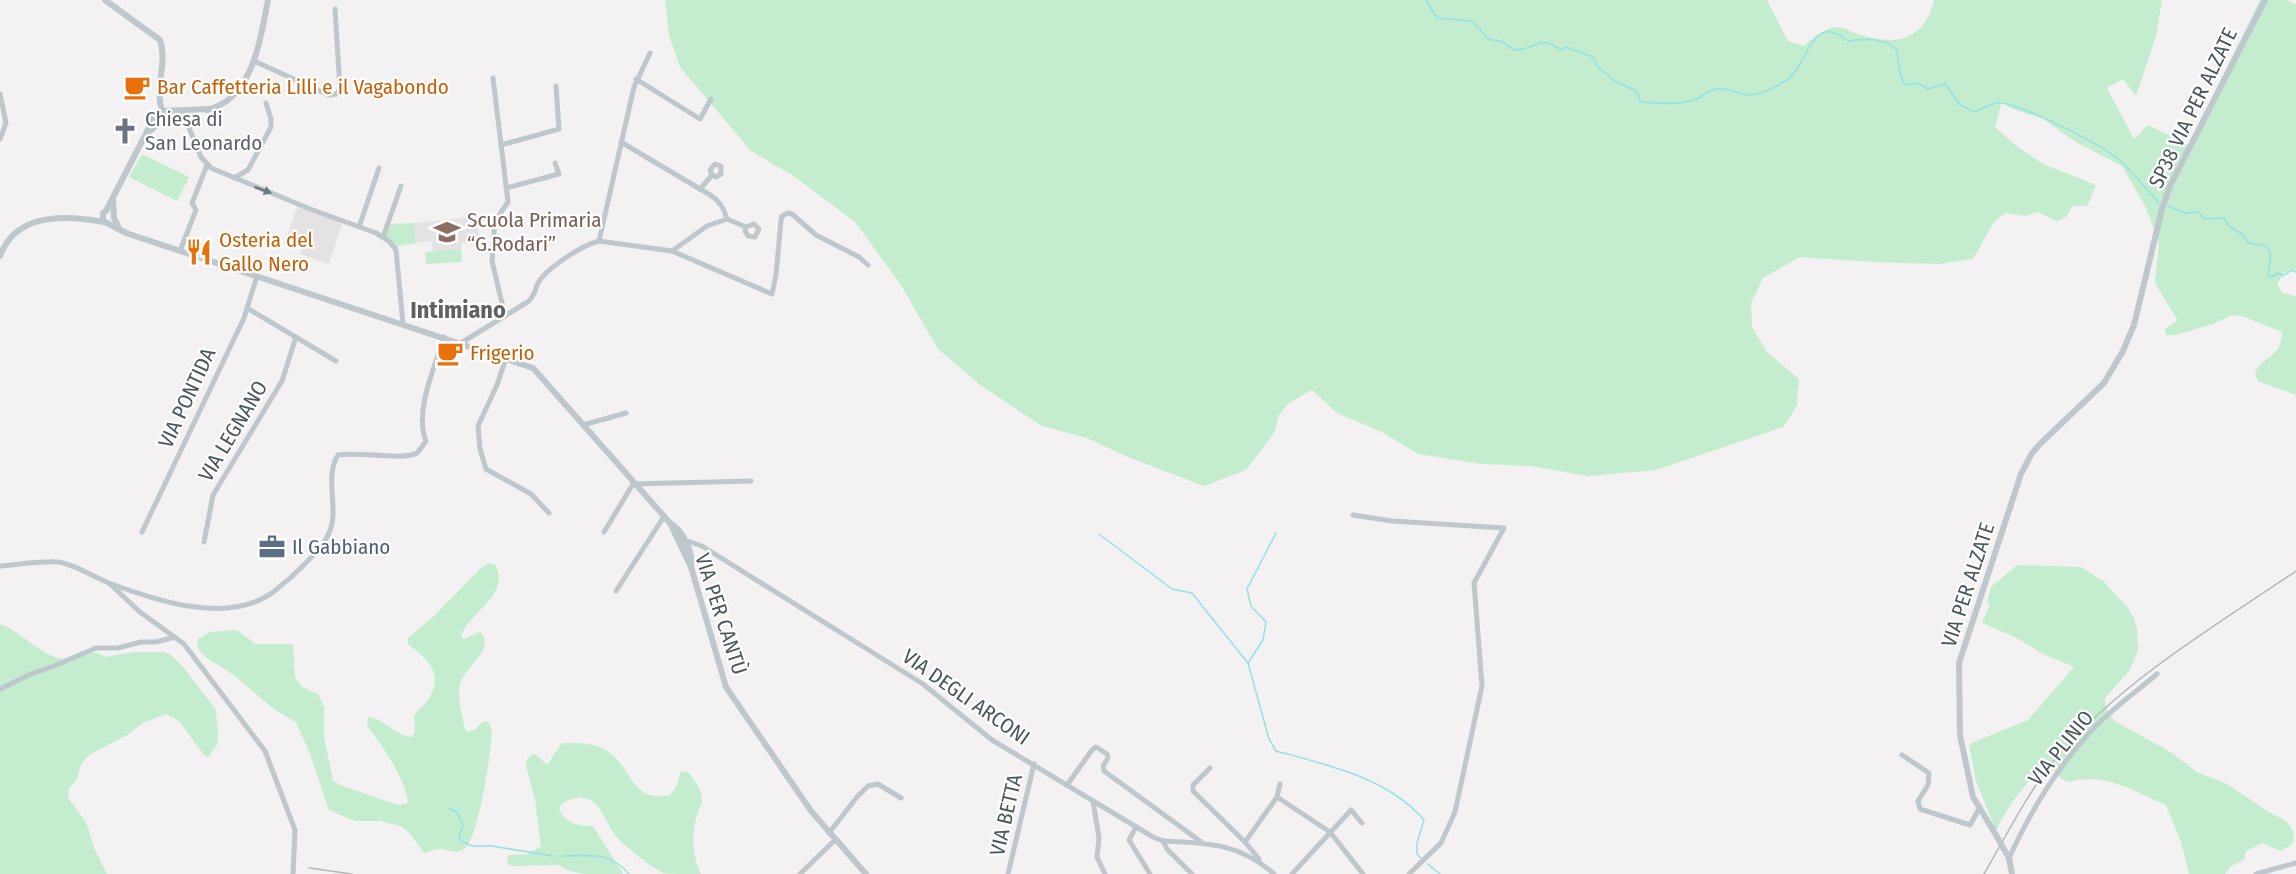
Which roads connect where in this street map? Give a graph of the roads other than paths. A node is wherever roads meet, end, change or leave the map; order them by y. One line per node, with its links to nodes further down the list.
1 (105, 0): 13 (street)
2 (268, 0): 6 (street)
3 (2265, 0): 48 (street, SP38 VIA PER ALZATE)
4 (335, 9): 6 (street)
5 (650, 53): 8 (street)
6 (254, 61): 14 (street)
7 (493, 78): 19 (street)
8 (636, 79): 11 (street); 18 (street)
9 (556, 86): 19 (street)
10 (0, 94): 16 (street)
11 (711, 99)
12 (266, 103): 24 (street)
13 (162, 111): 14 (street); 15 (street); 17 (street)
14 (183, 112): 15 (street); 21 (street)
15 (149, 131): 17 (street)
16 (0, 139)
17 (143, 139): 28 (street)
18 (621, 142): 27 (street); 33 (street)
19 (501, 145): 26 (street)
20 (555, 163): 26 (street)
21 (207, 165): 24 (street); 35 (street)
22 (379, 168): 30 (street)
23 (712, 175): 27 (street)
24 (234, 178): 30 (street, one-way to 30)
25 (401, 186): 32 (street)
26 (506, 188): 41 (street)
27 (700, 189): 29 (street)
28 (108, 217): 34 (street); 35 (street, VIA PER CANTÙ)
29 (727, 219): 31 (street); 36 (street)
30 (359, 227): 32 (street)
31 (746, 227)
32 (383, 237): 42 (street)
33 (599, 241): 36 (street); 41 (street)
34 (2, 247): 37 (street)
35 (180, 251): 39 (street, VIA PER CANTÙ)
36 (672, 251): 38 (street)
37 (0, 256)
38 (868, 265)
39 (257, 276): 40 (street, VIA PONTIDA); 42 (street, VIA PER CANTÙ)
40 (246, 309): 43 (street); 56 (street, VIA PONTIDA)
41 (505, 316): 45 (street)
42 (403, 324): 44 (street, VIA PER CANTÙ)
43 (296, 337): 47 (street); 59 (street, VIA LEGNANO)
44 (444, 337): 45 (street, VIA PER CANTÙ); 64 (street)
45 (461, 343): 46 (street, VIA PER CANTÙ)
46 (506, 358): 50 (street, VIA PER CANTÙ); 53 (street)
47 (336, 361)
48 (2114, 369): 77 (street, VIA PER ALZATE)
49 (626, 413): 50 (street)
50 (583, 425): 52 (street, VIA PER CANTÙ)
51 (751, 481): 52 (street)
52 (633, 484): 55 (street, VIA PER CANTÙ); 57 (street)
53 (549, 513)
54 (1353, 515): 103 (street)
55 (663, 518): 58 (street, VIA PER CANTÙ); 65 (street)
56 (142, 532)
57 (604, 532)
58 (682, 541): 60 (street, VIA DEGLI ARCONI); 61 (street); 63 (street, VIA PER CANTÙ)
59 (204, 542)
60 (701, 546): 61 (street); 70 (street, VIA DEGLI ARCONI)
61 (690, 555): 63 (street)
62 (0, 566): 64 (street)
63 (691, 567): 81 (street, VIA PER CANTÙ)
64 (109, 583): 66 (street)
65 (616, 591)
66 (175, 638): 68 (street); 91 (street)
67 (2157, 674): 86 (street, VIA PLINIO)
68 (0, 689)
69 (1902, 755): 77 (street)
70 (1034, 764): 73 (street, VIA DEGLI ARCONI); 94 (street, VIA BETTA)
71 (1210, 768): 85 (street)
72 (1280, 784): 74 (street)
73 (1067, 785): 76 (street, VIA DEGLI ARCONI); 84 (street)
74 (1277, 797): 80 (street); 85 (street)
75 (901, 798): 81 (street)
76 (1093, 801): 79 (street, VIA DEGLI ARCONI); 95 (street)
77 (1980, 807): 86 (street, VIA PER ALZATE, bridge)
78 (1362, 823): 80 (street)
79 (1136, 827): 83 (street, VIA DEGLI ARCONI); 96 (street)
80 (1330, 831): 101 (street); 102 (street)
81 (828, 833): 82 (street, VIA PER CANTÙ)
82 (835, 840): 92 (street); 93 (street, VIA PER CANTÙ)
83 (1163, 841): 84 (street, VIA DEGLI ARCONI); 89 (street)
84 (1202, 842): 87 (street, VIA DEGLI ARCONI)
85 (1245, 842): 87 (street)
86 (2009, 858): 104 (street, VIA PER ALZATE)
87 (1262, 863): 90 (street, VIA DEGLI ARCONI)
88 (2296, 863): 105 (street)
89 (1187, 868): 97 (street); 98 (street)
90 (1267, 868): 99 (street); 100 (street, VIA DEGLI ARCONI)
91 (293, 874)
92 (800, 874)
93 (866, 874)
94 (1008, 874)
95 (1105, 874)
96 (1150, 874)
97 (1181, 874)
98 (1192, 874)
99 (1262, 874)
100 (1274, 874)
101 (1292, 874)
102 (1363, 874)
103 (1409, 874)
104 (2012, 874)
105 (2256, 874)

